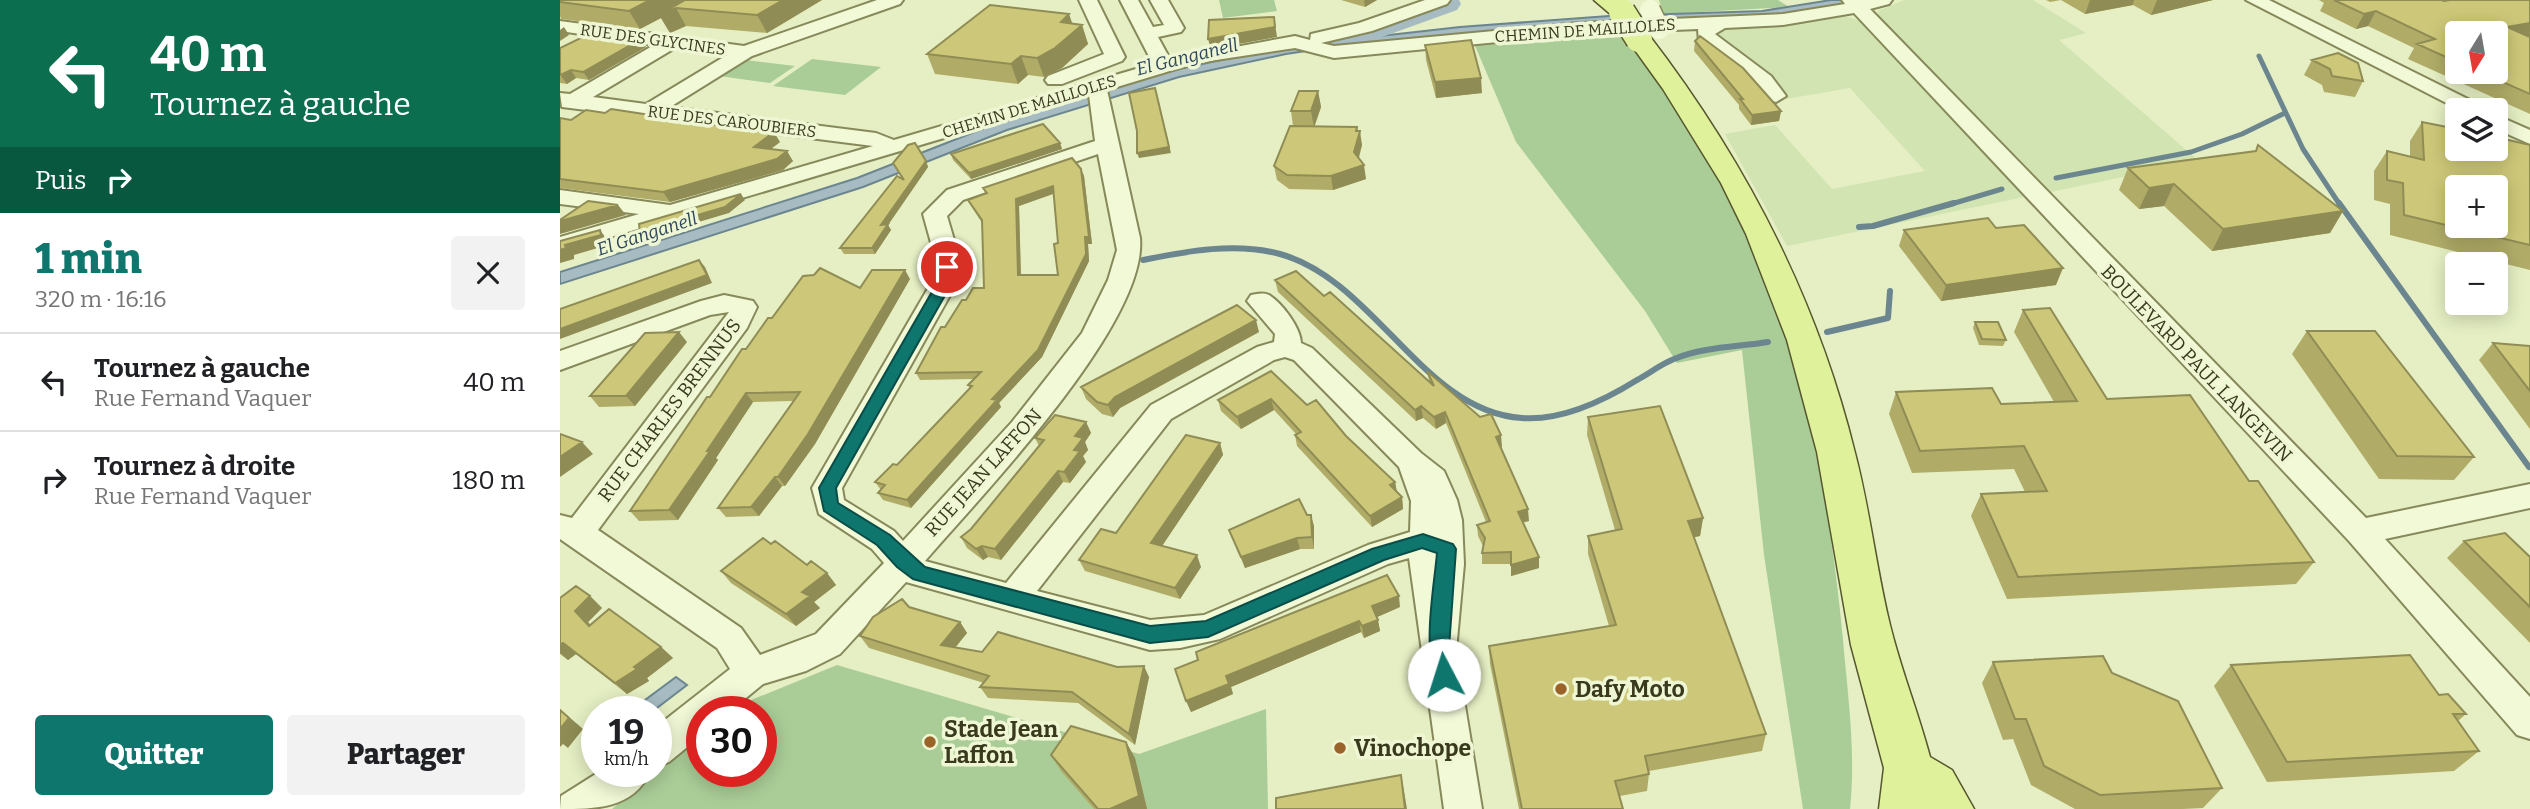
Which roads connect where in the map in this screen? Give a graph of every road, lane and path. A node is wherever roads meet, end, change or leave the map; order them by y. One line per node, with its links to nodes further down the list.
1 (894, 0): 15 (street)
2 (1088, 0): 16 (street)
3 (1129, 0): 16 (street)
4 (1158, 0): 16 (street)
5 (1441, 0): 13 (street)
6 (2255, 0): 19 (street)
7 (1863, 3): 10 (street, CHEMIN DE MAILLOLES); 37 (street, BOULEVARD PAUL LANGEVIN)
8 (1634, 13): 10 (street); 45 (main road)
9 (560, 26): 11 (street, RUE DES GLYCINES)
10 (1712, 28): 13 (street, CHEMIN DE MAILLOLES); 18 (street)
11 (595, 32): 12 (street, RUE DES GLYCINES); 14 (street)
12 (669, 34): 15 (street, RUE DES GLYCINES); 20 (street)
13 (1297, 42): 16 (street, CHEMIN DE MAILLOLES)
14 (572, 44)
15 (745, 52): 22 (street)
16 (1142, 52): 17 (street, CHEMIN DE MAILLOLES); 21 (street)
17 (1099, 95): 25 (street, RUE JEAN LAFFON); 26 (street, CHEMIN DE MAILLOLES)
18 (1776, 96)
19 (2450, 98)
20 (564, 103): 22 (street, RUE DES CAROUBIERS)
21 (980, 104)
22 (650, 110): 26 (street, RUE DES CAROUBIERS)
23 (2508, 127): 24 (street)
24 (2530, 138)
25 (1106, 144): 39 (street, RUE JEAN LAFFON); 39 (street)
26 (892, 147): 29 (street, CHEMIN DE MAILLOLES)
27 (560, 197): 28 (street)
28 (591, 201): 29 (street); 30 (street)
29 (673, 212): 31 (street, CHEMIN DE MAILLOLES)
30 (560, 223)
31 (560, 246)
32 (1260, 301): 33 (street)
33 (1287, 348): 38 (street); 40 (street)
34 (560, 360): 36 (street, RUE CHARLES BRENNUS)
35 (2530, 496): 37 (street)
36 (569, 530): 41 (street)
37 (2360, 533): 42 (street, BOULEVARD PAUL LANGEVIN)
38 (1431, 552): 40 (street); 47 (street)
39 (903, 562): 40 (street); 41 (street, RUE JEAN LAFFON)
40 (1014, 597)
41 (752, 672): 43 (street, RUE JEAN LAFFON)
42 (2530, 723)
43 (672, 737)
44 (608, 787): 46 (street)
45 (1907, 790): 48 (main road)
46 (575, 809)
47 (1463, 809)
48 (1950, 809)

